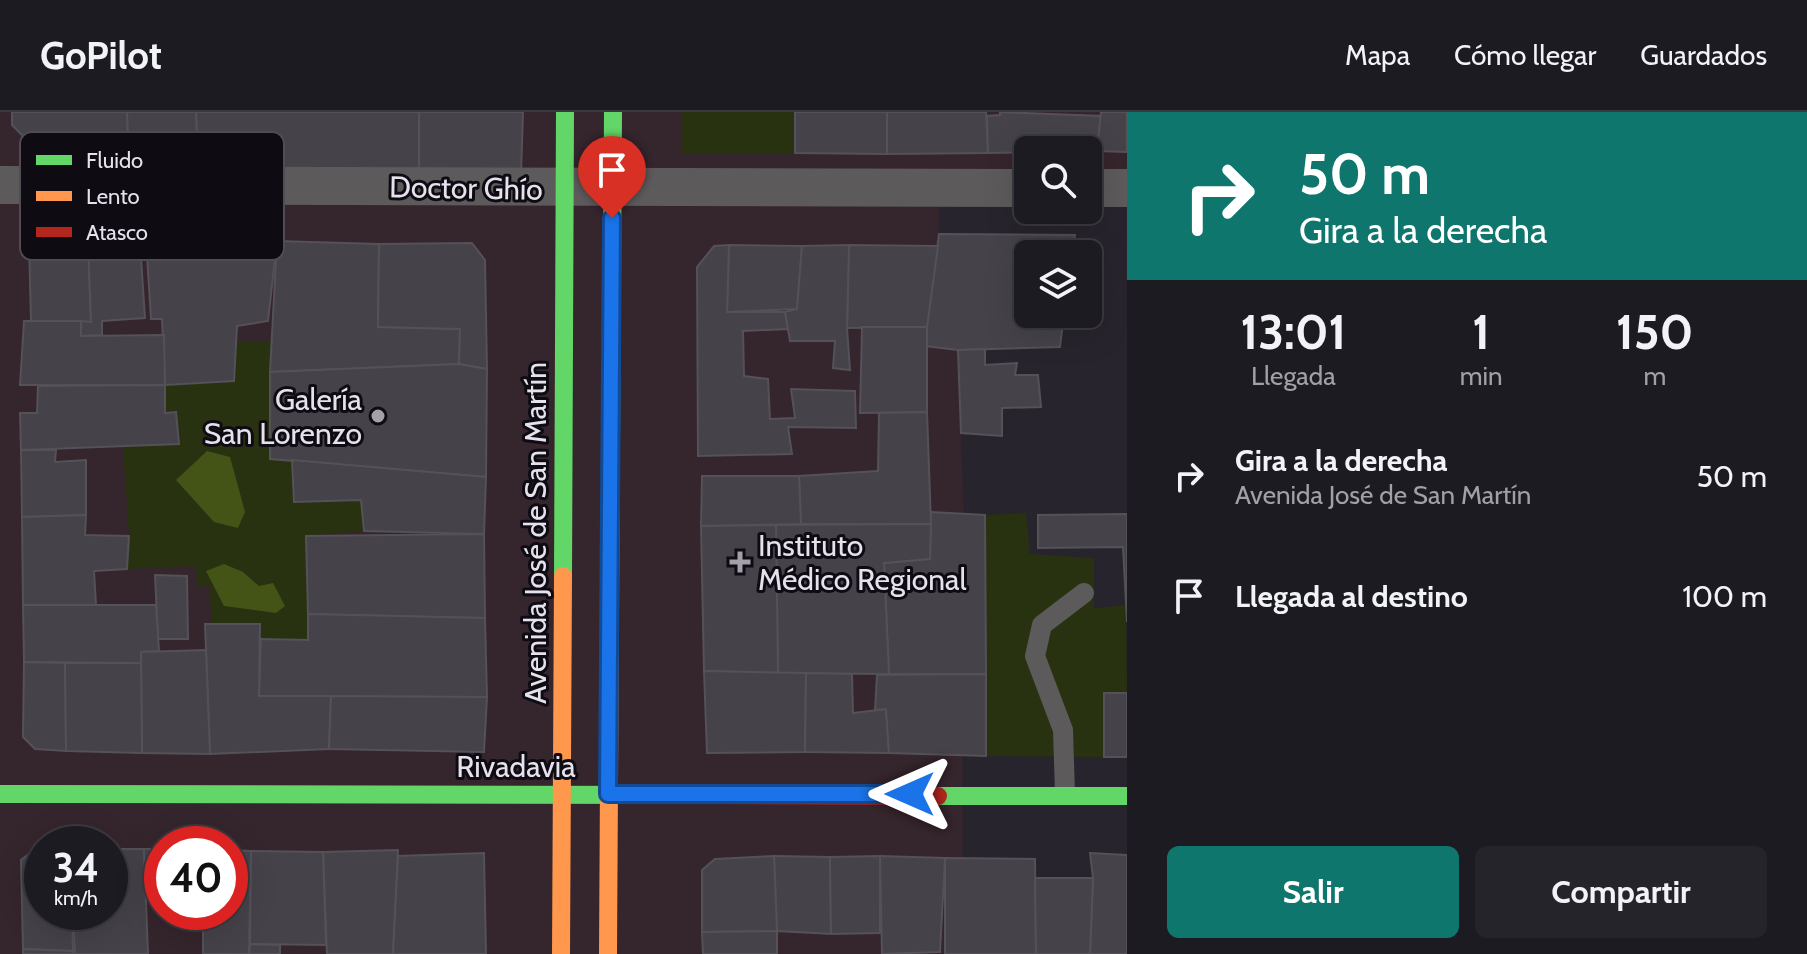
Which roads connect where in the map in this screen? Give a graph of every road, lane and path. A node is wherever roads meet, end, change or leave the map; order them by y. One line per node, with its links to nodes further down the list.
1 (565, 112): 10 (main road, Avenida José de San Martín)
2 (613, 112): 6 (main road)
3 (0, 185): 4 (street, Doctor Ghío)
4 (20, 185)
5 (284, 187): 10 (street, Doctor Ghío)
6 (612, 188): 7 (street, Doctor Ghío); 10 (street, Doctor Ghío); 14 (main road)
7 (1014, 188)
8 (1102, 188): 9 (street)
9 (1127, 188)
10 (565, 189): 13 (main road, Avenida José de San Martín)
11 (1084, 593): 15 (lane)
12 (0, 794): 13 (main road, Rivadavia)
13 (562, 794): 14 (main road, Rivadavia); 17 (main road, Avenida José de San Martín)
14 (608, 794): 15 (main road, Rivadavia); 18 (main road)
15 (1065, 794): 16 (main road, Rivadavia)
16 (1127, 796)
17 (561, 954)
18 (608, 954)

